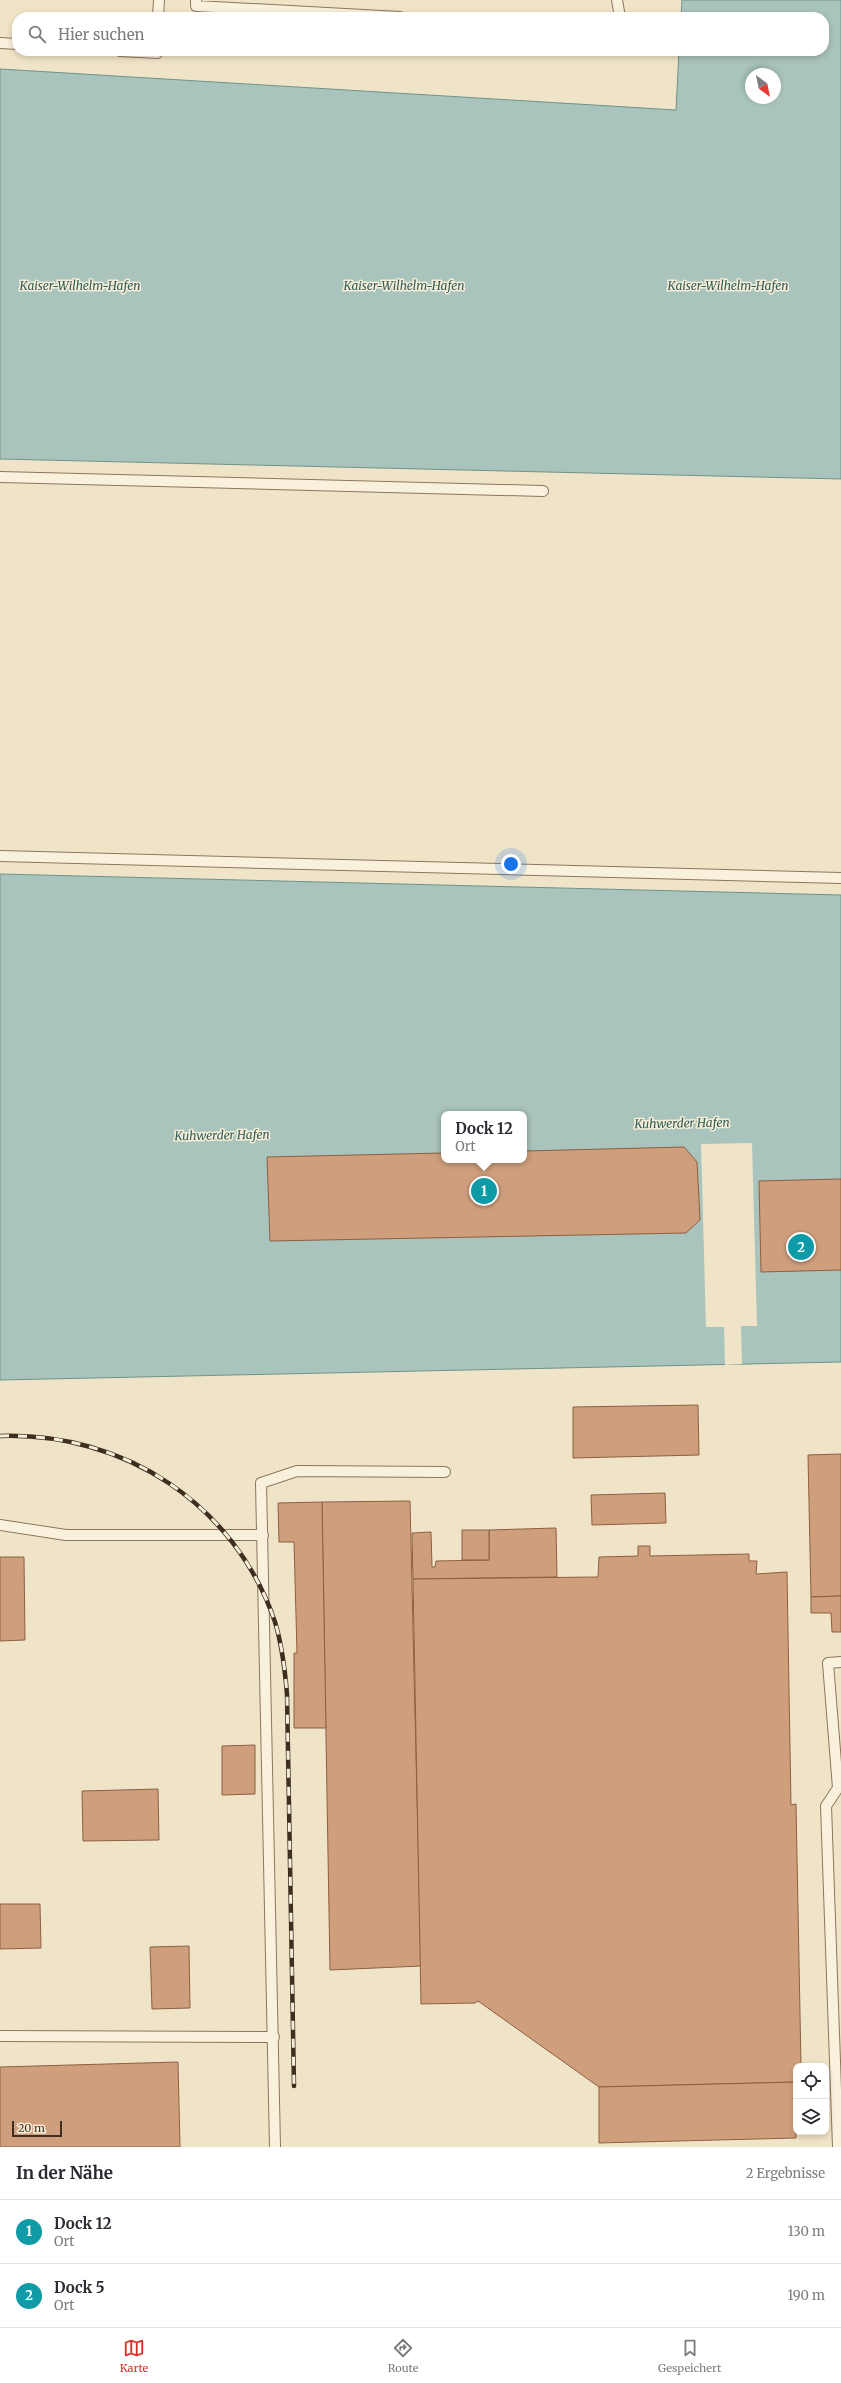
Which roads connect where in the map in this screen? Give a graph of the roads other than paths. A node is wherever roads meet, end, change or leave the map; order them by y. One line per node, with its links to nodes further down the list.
1 (159, 0): 4 (lane)
2 (196, 0): 5 (lane)
3 (617, 0): 6 (lane)
4 (158, 12)
5 (307, 12)
6 (619, 12)
7 (0, 43): 8 (lane)
8 (12, 44)
9 (0, 478): 10 (lane)
10 (543, 491)
11 (0, 856): 12 (lane)
12 (841, 878)
13 (445, 1472): 15 (lane)
14 (0, 1525): 15 (lane)
15 (262, 1535): 21 (lane)
16 (841, 1662): 17 (lane)
17 (839, 1775): 19 (lane)
18 (841, 1993): 19 (lane)
19 (831, 1997): 23 (lane)
20 (0, 2036): 21 (lane)
21 (274, 2038): 22 (lane)
22 (275, 2147)
23 (838, 2147)

